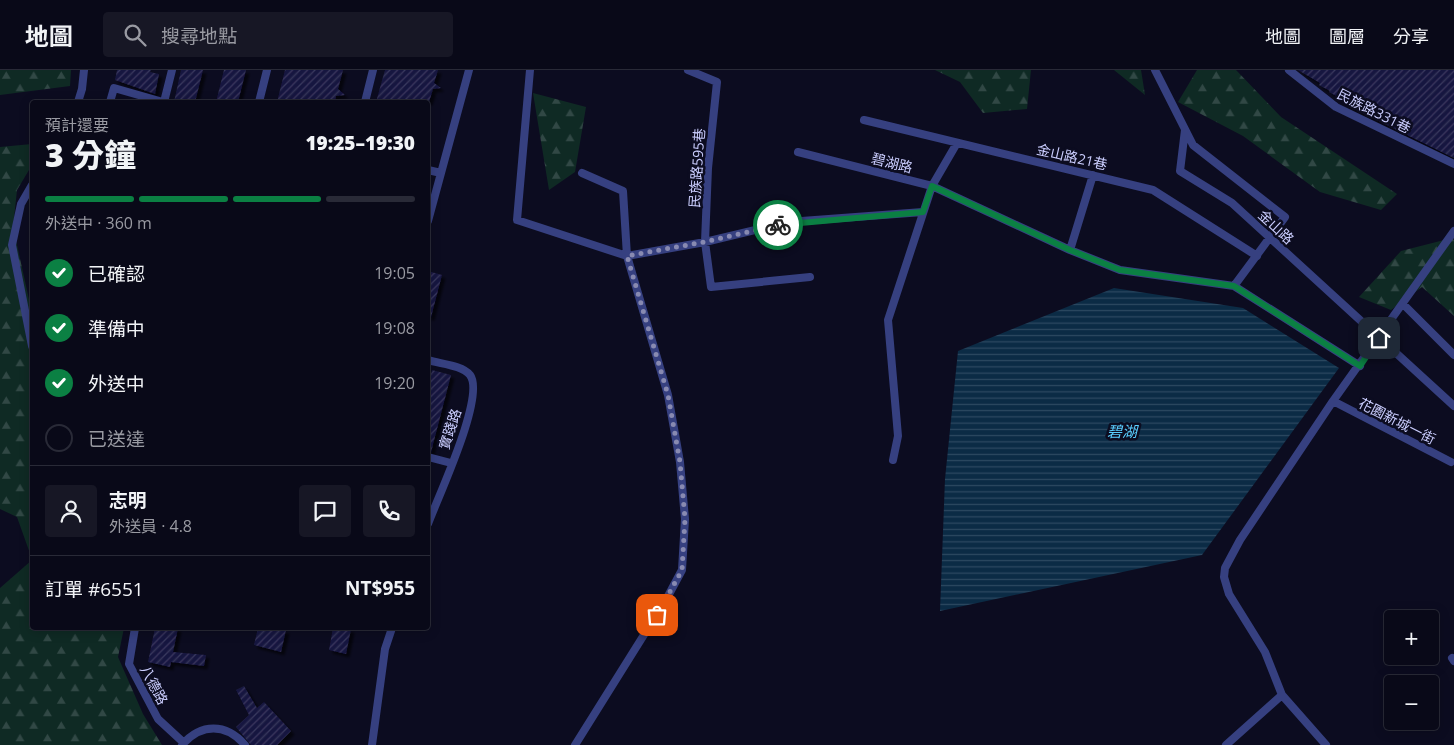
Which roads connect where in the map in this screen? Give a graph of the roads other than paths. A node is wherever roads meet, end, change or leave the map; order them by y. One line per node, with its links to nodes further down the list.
1 (84, 70): 10 (lane)
2 (172, 70): 13 (lane)
3 (267, 70): 14 (lane)
4 (373, 70): 15 (lane)
5 (469, 70): 22 (lane)
6 (530, 70): 33 (lane)
7 (688, 70): 31 (lane, 民族路595巷)
8 (1155, 70): 17 (lane, 金山路)
9 (1289, 70): 20 (lane, 民族路331巷)
10 (79, 100)
11 (111, 100): 12 (lane)
12 (156, 100)
13 (164, 100)
14 (259, 100)
15 (366, 100)
16 (864, 120): 18 (lane, 金山路21巷)
17 (1185, 130): 30 (lane, 金山路); 30 (lane, 金山路)
18 (957, 143): 24 (lane, 金山路21巷); 25 (lane)
19 (798, 152): 25 (lane, 碧湖路)
20 (1454, 164)
21 (430, 170): 22 (lane)
22 (441, 173): 28 (lane)
23 (582, 174): 33 (lane)
24 (1093, 176): 32 (lane); 34 (lane, 金山路21巷)
25 (932, 186): 27 (lane); 32 (lane, 碧湖路)
26 (30, 188): 38 (lane)
27 (923, 212): 31 (lane); 46 (lane)
28 (430, 214)
29 (1454, 231): 37 (lane)
30 (1271, 238): 34 (lane); 39 (lane, 金山路)
31 (704, 242): 33 (lane); 35 (lane, 民族路595巷)
32 (1070, 250): 36 (lane, 碧湖路)
33 (627, 256): 56 (lane)
34 (1257, 256): 36 (lane)
35 (810, 277)
36 (1234, 286): 42 (lane, 碧湖路)
37 (1403, 304): 39 (lane); 40 (lane)
38 (30, 336)
39 (1379, 338): 42 (lane); 44 (lane, 金山路)
40 (1454, 355)
41 (430, 361): 48 (lane, 實踐路)
42 (1360, 366): 43 (lane)
43 (1333, 401): 47 (lane, 花園新城一街); 52 (lane)
44 (1454, 406)
45 (430, 458): 48 (lane)
46 (893, 460)
47 (1451, 462)
48 (451, 463): 49 (lane, 實踐路)
49 (430, 519)
50 (135, 630): 53 (lane, 八德路)
51 (391, 630): 55 (lane)
52 (1282, 695): 57 (lane); 58 (lane)
53 (183, 744): 54 (lane)
54 (245, 745)
55 (372, 745)
56 (575, 745)
57 (1226, 745)
58 (1326, 745)

